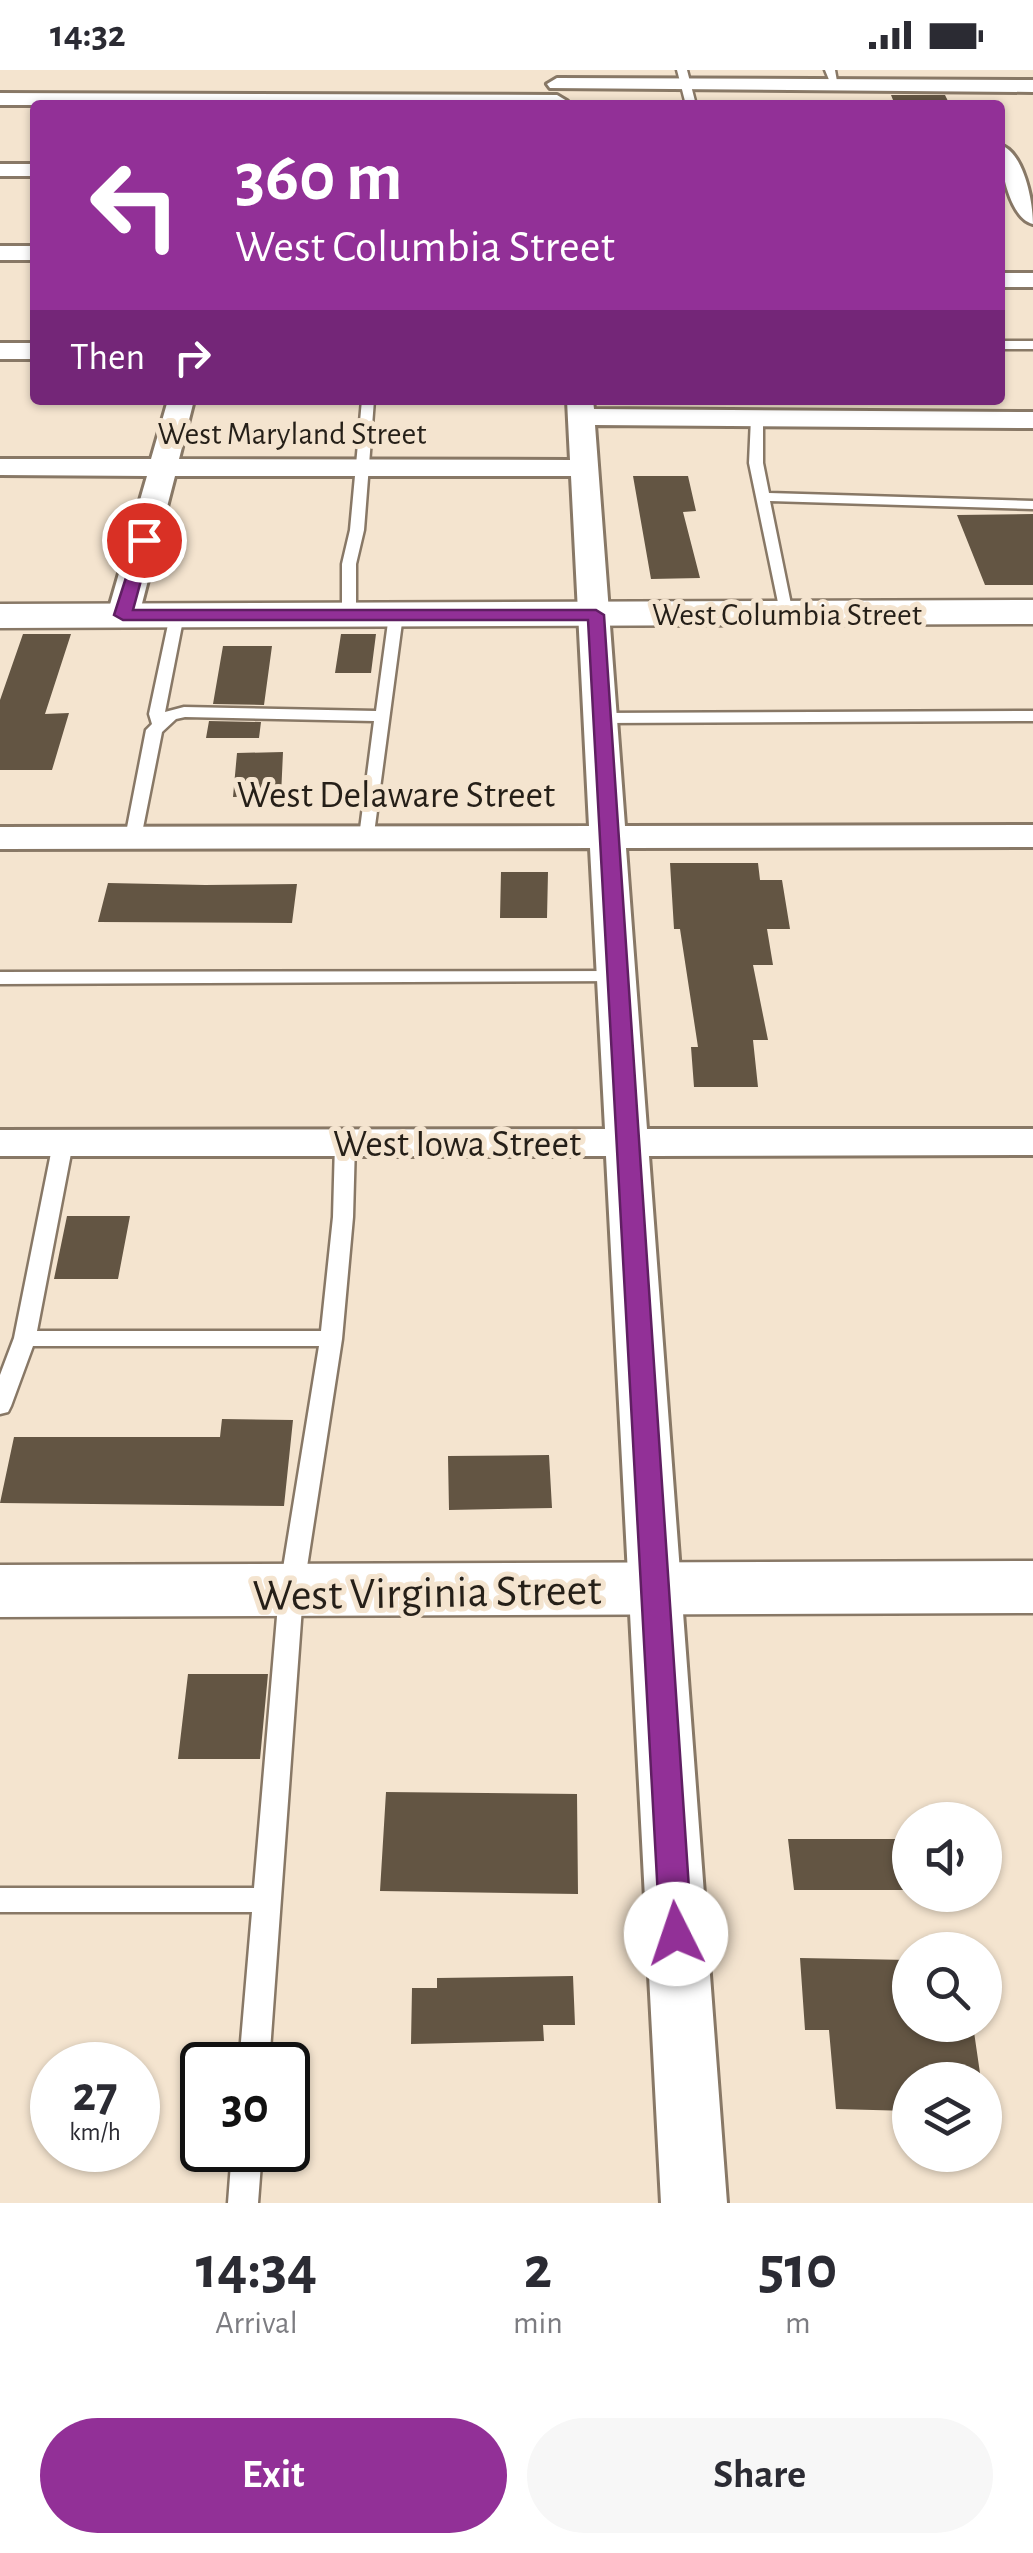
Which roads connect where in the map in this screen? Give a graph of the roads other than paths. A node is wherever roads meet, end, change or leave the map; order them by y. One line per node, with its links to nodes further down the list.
1 (833, 78): 2 (street); 3 (street)
2 (965, 78): 4 (street)
3 (686, 86): 5 (street)
4 (1033, 86)
5 (557, 90): 6 (street)
6 (258, 97): 7 (street)
7 (0, 99)
8 (0, 170): 9 (street)
9 (30, 170)
10 (1005, 174): 11 (street)
11 (1033, 217)
12 (0, 253): 13 (street)
13 (30, 253)
14 (1005, 280): 15 (street)
15 (1033, 280)
16 (1005, 344): 17 (lane)
17 (1033, 345)
18 (0, 350): 19 (street)
19 (30, 350)
20 (180, 405): 26 (street)
21 (367, 405): 27 (lane)
22 (581, 408): 23 (street); 28 (street)
23 (752, 412): 24 (street); 29 (lane)
24 (1033, 420)
25 (0, 467): 26 (street, West Maryland Street)
26 (163, 467): 27 (street, West Maryland Street); 33 (street)
27 (360, 468): 28 (street, West Maryland Street); 35 (lane)
28 (583, 468): 37 (street)
29 (764, 497): 30 (lane); 32 (lane)
30 (1033, 505)
31 (1033, 612): 32 (main road, West Columbia Street)
32 (786, 614): 37 (main road, West Columbia Street)
33 (123, 615): 34 (main road, West Columbia Street); 38 (main road, West Columbia Street)
34 (176, 615): 35 (main road, West Columbia Street); 42 (lane)
35 (349, 615): 36 (main road, West Columbia Street)
36 (396, 615): 37 (main road, West Columbia Street); 39 (lane)
37 (596, 615): 41 (street)
38 (0, 616)
39 (382, 716): 42 (lane); 45 (lane)
40 (1033, 716): 41 (lane)
41 (602, 718): 43 (street)
42 (160, 723): 47 (lane)
43 (606, 836): 44 (street, West Delaware Street); 45 (street, West Delaware Street); 48 (street)
44 (1033, 836)
45 (367, 837): 47 (street, West Delaware Street)
46 (0, 838): 47 (street, West Delaware Street)
47 (132, 838)
48 (616, 977): 49 (lane); 54 (street)
49 (0, 978)
50 (1033, 1142): 54 (street, West Iowa Street)
51 (0, 1143): 52 (street, West Iowa Street)
52 (64, 1143): 53 (street, West Iowa Street); 55 (lane)
53 (344, 1143): 54 (street, West Iowa Street); 56 (lane)
54 (628, 1144): 59 (street)
55 (25, 1338): 56 (lane); 57 (lane)
56 (331, 1339): 61 (lane)
57 (0, 1406)
58 (1033, 1587): 59 (main road, West Virginia Street)
59 (653, 1588): 61 (main road, West Virginia Street); 67 (street)
60 (0, 1591): 61 (main road, West Virginia Street)
61 (291, 1593): 63 (lane)
62 (0, 1900): 63 (lane)
63 (267, 1900): 64 (lane)
64 (256, 2042)
65 (245, 2172): 66 (lane)
66 (243, 2203)
67 (694, 2203)

